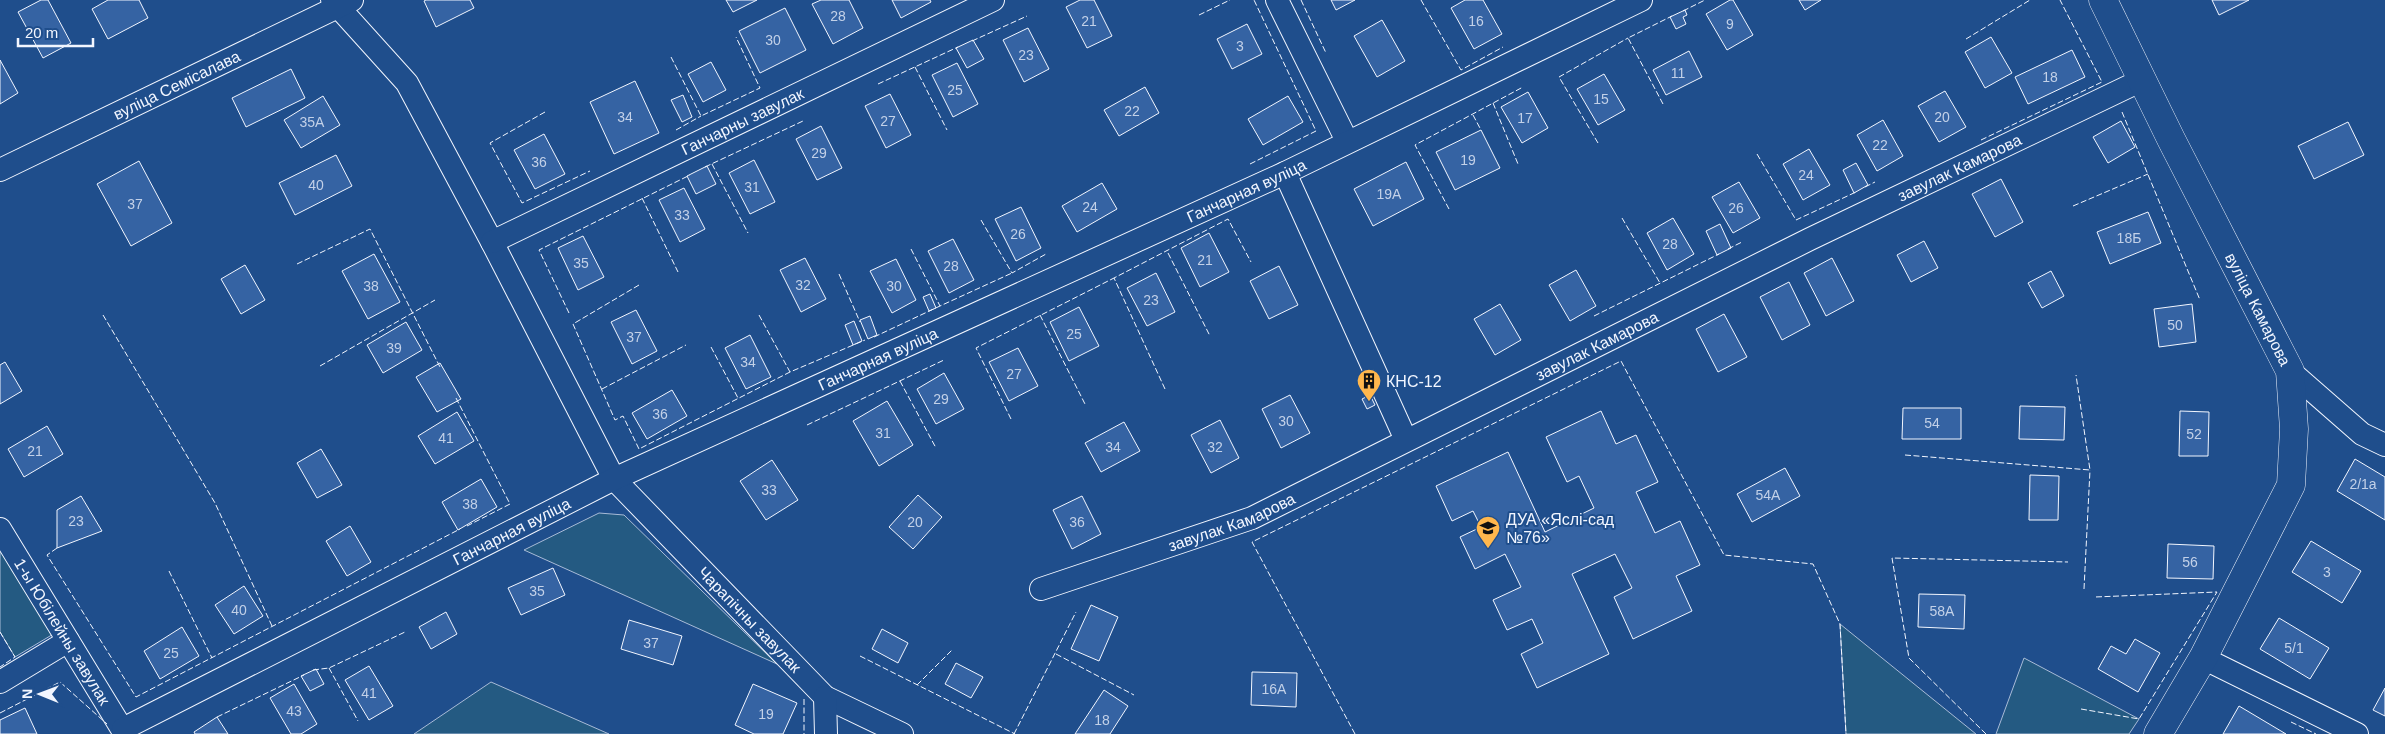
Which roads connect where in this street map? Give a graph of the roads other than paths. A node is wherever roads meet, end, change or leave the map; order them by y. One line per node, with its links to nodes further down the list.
1 (993, 0): 10 (street, Ганчарны завулак)
2 (1277, 0): 7 (street)
3 (1641, 0): 7 (street, Ганчарная вуліца)
4 (2103, 0): 6 (street, вуліца Камарова)
5 (342, 2): 8 (street, вуліца Семісалава); 10 (street)
6 (2142, 80): 11 (street, вуліца Камарова); 12 (street, завулак Камарова)
7 (1347, 141): 9 (street, Ганчарная вуліца)
8 (0, 170)
9 (1285, 173): 12 (street); 14 (street, Ганчарная вуліца)
10 (492, 242): 14 (street)
11 (2290, 370): 13 (street); 18 (street, вуліца Камарова)
12 (1406, 440): 16 (street, завулак Камарова)
13 (2385, 445)
14 (614, 480): 20 (street, Чарапічны завулак); 21 (street, Ганчарная вуліца)
15 (0, 529): 17 (street, 1-ы Юбілейны завулак)
16 (1041, 589)
17 (68, 641): 19 (street); 21 (street, 1-ы Юбілейны завулак)
18 (2202, 658): 24 (street, вуліца Камарова); 25 (street)
19 (0, 682)
20 (825, 697): 22 (street); 23 (street, Чарапічны завулак)
21 (124, 731)
22 (826, 734)
23 (902, 734)
24 (2158, 734)
25 (2357, 734)

